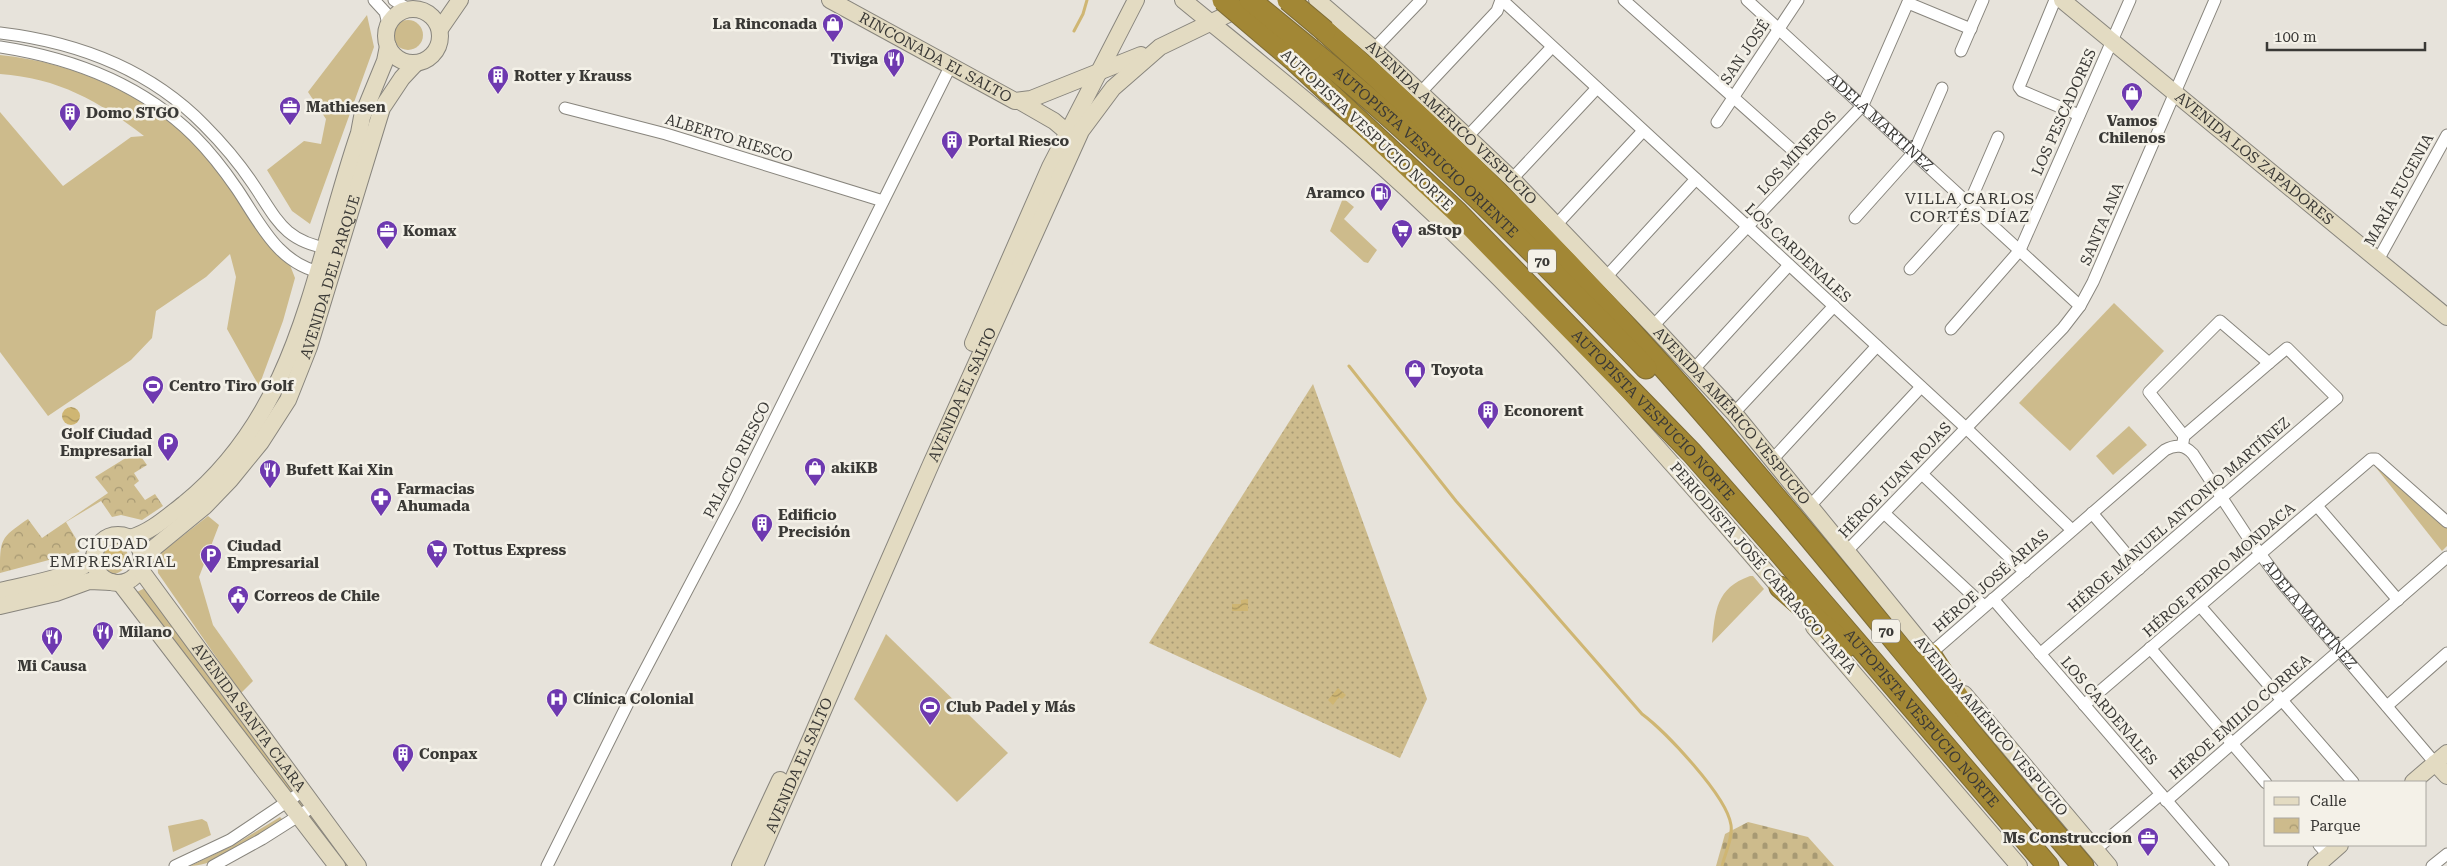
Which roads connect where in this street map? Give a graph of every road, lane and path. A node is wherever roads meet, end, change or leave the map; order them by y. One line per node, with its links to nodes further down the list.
1 (374, 0): 26 (street)
2 (394, 0): 24 (street)
3 (460, 0): 29 (main road)
4 (830, 0): 43 (main road, RINCONADA EL SALTO)
5 (1136, 0): 44 (main road, AVENIDA EL SALTO)
6 (1183, 0): 25 (main road, PERIODISTA JOSÉ CARRASCO TAPIA)
7 (1223, 0): 41 (highway, AUTOPISTA VESPUCIO NORTE / 70, bridge)
8 (1250, 0): 41 (highway, AUTOPISTA VESPUCIO ORIENTE / 70, bridge)
9 (1258, 0): 25 (main road, AVENIDA EL SALTO)
10 (1288, 0): 27 (highway, AUTOPISTA VESPUCIO NORTE, bridge)
11 (1317, 0): 27 (main road, AVENIDA AMÉRICO VESPUCIO)
12 (1337, 0): 27 (main road)
13 (1421, 0): 38 (street)
14 (1501, 0): 36 (street, LOS CARDENALES); 48 (street)
15 (1624, 0): 51 (street)
16 (1746, 0): 28 (street, ADELA MARTÍNEZ)
17 (1798, 0): 28 (street, SAN JOSÉ)
18 (1983, 0): 30 (street)
19 (2055, 0): 57 (street)
20 (2062, 0): 33 (main road, AVENIDA LOS ZAPADORES)
21 (2130, 0): 33 (street, LOS PESCADORES)
22 (2215, 0): 49 (street, SANTA ANA)
23 (1908, 1): 30 (street); 53 (street, LOS MINEROS)
24 (417, 6): 26 (main road); 29 (main road)
25 (1210, 22): 35 (main road, AVENIDA EL SALTO); 45 (main road, PERIODISTA JOSÉ CARRASCO TAPIA)
26 (388, 24): 34 (main road)
27 (1333, 26): 38 (main road, AVENIDA AMÉRICO VESPUCIO); 45 (main road); 96 (highway, AUTOPISTA VESPUCIO NORTE)
28 (1779, 28): 51 (street, SAN JOSÉ); 53 (street, ADELA MARTÍNEZ)
29 (440, 29): 42 (main road)
30 (1970, 29): 40 (street)
31 (0, 33): 32 (street)
32 (23, 36): 39 (street); 50 (street)
33 (2112, 41): 49 (main road, AVENIDA LOS ZAPADORES); 57 (street, LOS PESCADORES)
34 (388, 46): 42 (main road); 74 (main road, AVENIDA DEL PARQUE)
35 (1160, 47): 44 (main road, RINCONADA EL SALTO); 148 (main road, AVENIDA EL SALTO)
36 (1552, 47): 46 (street, LOS CARDENALES); 63 (street)
37 (0, 48): 39 (street)
38 (1374, 49): 48 (main road, AVENIDA AMÉRICO VESPUCIO)
39 (18, 50): 54 (street)
40 (1961, 51)
41 (1304, 57): 96 (highway, AUTOPISTA VESPUCIO ORIENTE / 70); 124 (highway, AUTOPISTA VESPUCIO NORTE / 70)
42 (416, 63): 74 (main road, AVENIDA DEL PARQUE)
43 (951, 65): 52 (main road, RINCONADA EL SALTO); 69 (street, PALACIO RIESCO)
44 (1099, 73): 52 (main road, RINCONADA EL SALTO); 61 (main road, AVENIDA EL SALTO)
45 (1288, 86): 113 (main road, PERIODISTA JOSÉ CARRASCO TAPIA)
46 (1597, 88): 60 (street, LOS CARDENALES); 67 (street)
47 (1942, 88): 65 (street)
48 (1420, 92): 63 (main road, AVENIDA AMÉRICO VESPUCIO)
49 (2174, 92): 76 (main road, AVENIDA LOS ZAPADORES); 82 (street, SANTA ANA)
50 (168, 95): 54 (street); 56 (street)
51 (1733, 97): 58 (street, SAN JOSÉ); 66 (street)
52 (1020, 102): 61 (main road)
53 (1863, 105): 65 (street, ADELA MARTÍNEZ); 66 (street, LOS MINEROS)
54 (157, 106): 59 (street)
55 (565, 108): 69 (street, ALBERTO RIESCO)
56 (193, 114): 59 (street); 74 (street)
57 (2079, 115): 75 (street, LOS PESCADORES)
58 (1717, 122)
59 (182, 125): 79 (street)
60 (1643, 131): 68 (street, LOS CARDENALES); 72 (street)
61 (1068, 132): 147 (main road, AVENIDA EL SALTO)
62 (2447, 135): 76 (street, MARÍA EUGENIA)
63 (1468, 136): 67 (main road, AVENIDA AMÉRICO VESPUCIO)
64 (1998, 137): 70 (street)
65 (1914, 152): 70 (street, ADELA MARTÍNEZ); 71 (street)
66 (1807, 163): 73 (street, LOS MINEROS)
67 (1512, 179): 72 (main road, AVENIDA AMÉRICO VESPUCIO)
68 (1696, 179): 73 (street, LOS CARDENALES); 80 (street)
69 (883, 201): 146 (street, PALACIO RIESCO)
70 (1969, 204): 75 (street, ADELA MARTÍNEZ); 78 (street)
71 (1855, 218)
72 (1557, 224): 80 (main road, AVENIDA AMÉRICO VESPUCIO)
73 (1748, 227): 77 (street, LOS CARDENALES); 84 (street, LOS MINEROS)
74 (332, 249): 79 (main road, AVENIDA DEL PARQUE)
75 (2020, 250): 82 (street, ADELA MARTÍNEZ); 85 (street, LOS PESCADORES)
76 (2378, 260): 83 (main road, AVENIDA LOS ZAPADORES)
77 (1789, 265): 81 (street, LOS CARDENALES); 88 (street)
78 (1910, 269)
79 (325, 273): 104 (main road, AVENIDA DEL PARQUE); 109 (main road, AVENIDA DEL PARQUE)
80 (1607, 276): 84 (main road, AVENIDA AMÉRICO VESPUCIO)
81 (1834, 306): 86 (street, LOS CARDENALES); 91 (street)
82 (2080, 306): 92 (street, SANTA ANA)
83 (2447, 317)
84 (1653, 326): 88 (main road, AVENIDA AMÉRICO VESPUCIO)
85 (1950, 329)
86 (1877, 346): 89 (street, LOS CARDENALES); 94 (street)
87 (2269, 363): 90 (street, HÉROE JOSÉ ARIAS); 93 (street, HÉROE JOSÉ ARIAS); 93 (street, ADELA MARTÍNEZ)
88 (1694, 369): 91 (main road, AVENIDA AMÉRICO VESPUCIO)
89 (1921, 387): 92 (street, LOS CARDENALES); 99 (street)
90 (2337, 398): 97 (street, HÉROE MANUEL ANTONIO MARTÍNEZ)
91 (1734, 413): 94 (main road, AVENIDA AMÉRICO VESPUCIO)
92 (1966, 428): 95 (street, HÉROE JUAN ROJAS); 103 (street, LOS CARDENALES)
93 (2183, 441): 97 (street, ADELA MARTÍNEZ); 101 (street, HÉROE JOSÉ ARIAS)
94 (1772, 461): 99 (main road, AVENIDA AMÉRICO VESPUCIO)
95 (1922, 474): 100 (street, HÉROE JUAN ROJAS); 111 (street)
96 (1762, 483): 131 (highway, AUTOPISTA VESPUCIO NORTE / 70)
97 (2221, 498): 106 (street, ADELA MARTÍNEZ); 110 (street, HÉROE MANUEL ANTONIO MARTÍNEZ)
98 (2317, 506): 102 (street, HÉROE PEDRO MONDACA); 106 (street, HÉROE PEDRO MONDACA); 115 (street)
99 (1808, 507): 105 (main road, AVENIDA AMÉRICO VESPUCIO)
100 (1884, 512): 105 (street, HÉROE JUAN ROJAS); 116 (street, LOS CARDENALES)
101 (2092, 513): 103 (street, HÉROE JOSÉ ARIAS); 110 (street)
102 (2447, 522)
103 (2072, 530): 111 (street, HÉROE JOSÉ ARIAS)
104 (130, 538): 108 (main road); 109 (main road)
105 (1846, 552): 122 (main road, AVENIDA AMÉRICO VESPUCIO)
106 (2260, 554): 118 (street, HÉROE PEDRO MONDACA); 120 (street, ADELA MARTÍNEZ)
107 (2447, 557): 115 (street, HÉROE EMILIO CORREA)
108 (93, 559): 112 (main road); 114 (main road)
109 (140, 567): 112 (main road); 135 (main road, AVENIDA SANTA CLARA)
110 (2139, 569): 123 (street, HÉROE MANUEL ANTONIO MARTÍNEZ)
111 (2024, 572): 116 (street, HÉROE JOSÉ ARIAS)
112 (116, 583): 117 (main road); 137 (main road, AVENIDA SANTA CLARA)
113 (1780, 587): 124 (highway); 149 (main road, PERIODISTA JOSÉ CARRASCO TAPIA)
114 (0, 590)
115 (2398, 600): 120 (street, HÉROE EMILIO CORREA)
116 (1988, 603): 122 (street, HÉROE JOSÉ ARIAS); 123 (street, LOS CARDENALES)
117 (0, 606)
118 (2200, 606): 119 (street, HÉROE PEDRO MONDACA); 125 (street)
119 (2150, 648): 126 (street, HÉROE PEDRO MONDACA); 128 (street)
120 (2340, 650): 125 (street, HÉROE EMILIO CORREA); 127 (street, ADELA MARTÍNEZ)
121 (2447, 653): 127 (street)
122 (1930, 654): 131 (highway); 141 (main road, AVENIDA AMÉRICO VESPUCIO)
123 (2040, 654): 126 (street, LOS CARDENALES)
124 (1893, 686): 150 (highway, AUTOPISTA VESPUCIO NORTE / 70)
125 (2282, 700): 128 (street, HÉROE EMILIO CORREA); 133 (street)
126 (2084, 705): 136 (street, LOS CARDENALES)
127 (2387, 706): 129 (street, ADELA MARTÍNEZ)
128 (2232, 744): 132 (street); 136 (street, HÉROE EMILIO CORREA)
129 (2441, 758): 130 (main road, ADELA MARTÍNEZ); 134 (main road)
130 (2447, 776)
131 (2008, 780): 141 (highway, AUTOPISTA VESPUCIO NORTE / 70)
132 (2264, 781)
133 (2352, 781)
134 (2414, 781)
135 (303, 791): 137 (street); 138 (main road, AVENIDA SANTA CLARA)
136 (2164, 797): 141 (street, HÉROE EMILIO CORREA); 152 (street, LOS CARDENALES)
137 (288, 802): 139 (main road, AVENIDA SANTA CLARA); 142 (street)
138 (314, 806): 139 (street); 145 (main road, AVENIDA SANTA CLARA)
139 (299, 816): 143 (street); 144 (main road, AVENIDA SANTA CLARA)
140 (2447, 854): 153 (street)
141 (2089, 858): 151 (main road, AVENIDA AMÉRICO VESPUCIO)
142 (174, 866)
143 (213, 866)
144 (337, 866)
145 (358, 866)
146 (547, 866)
147 (740, 866)
148 (755, 866)
149 (2019, 866)
150 (2048, 866)
151 (2109, 866)
152 (2223, 866)
153 (2432, 866)

